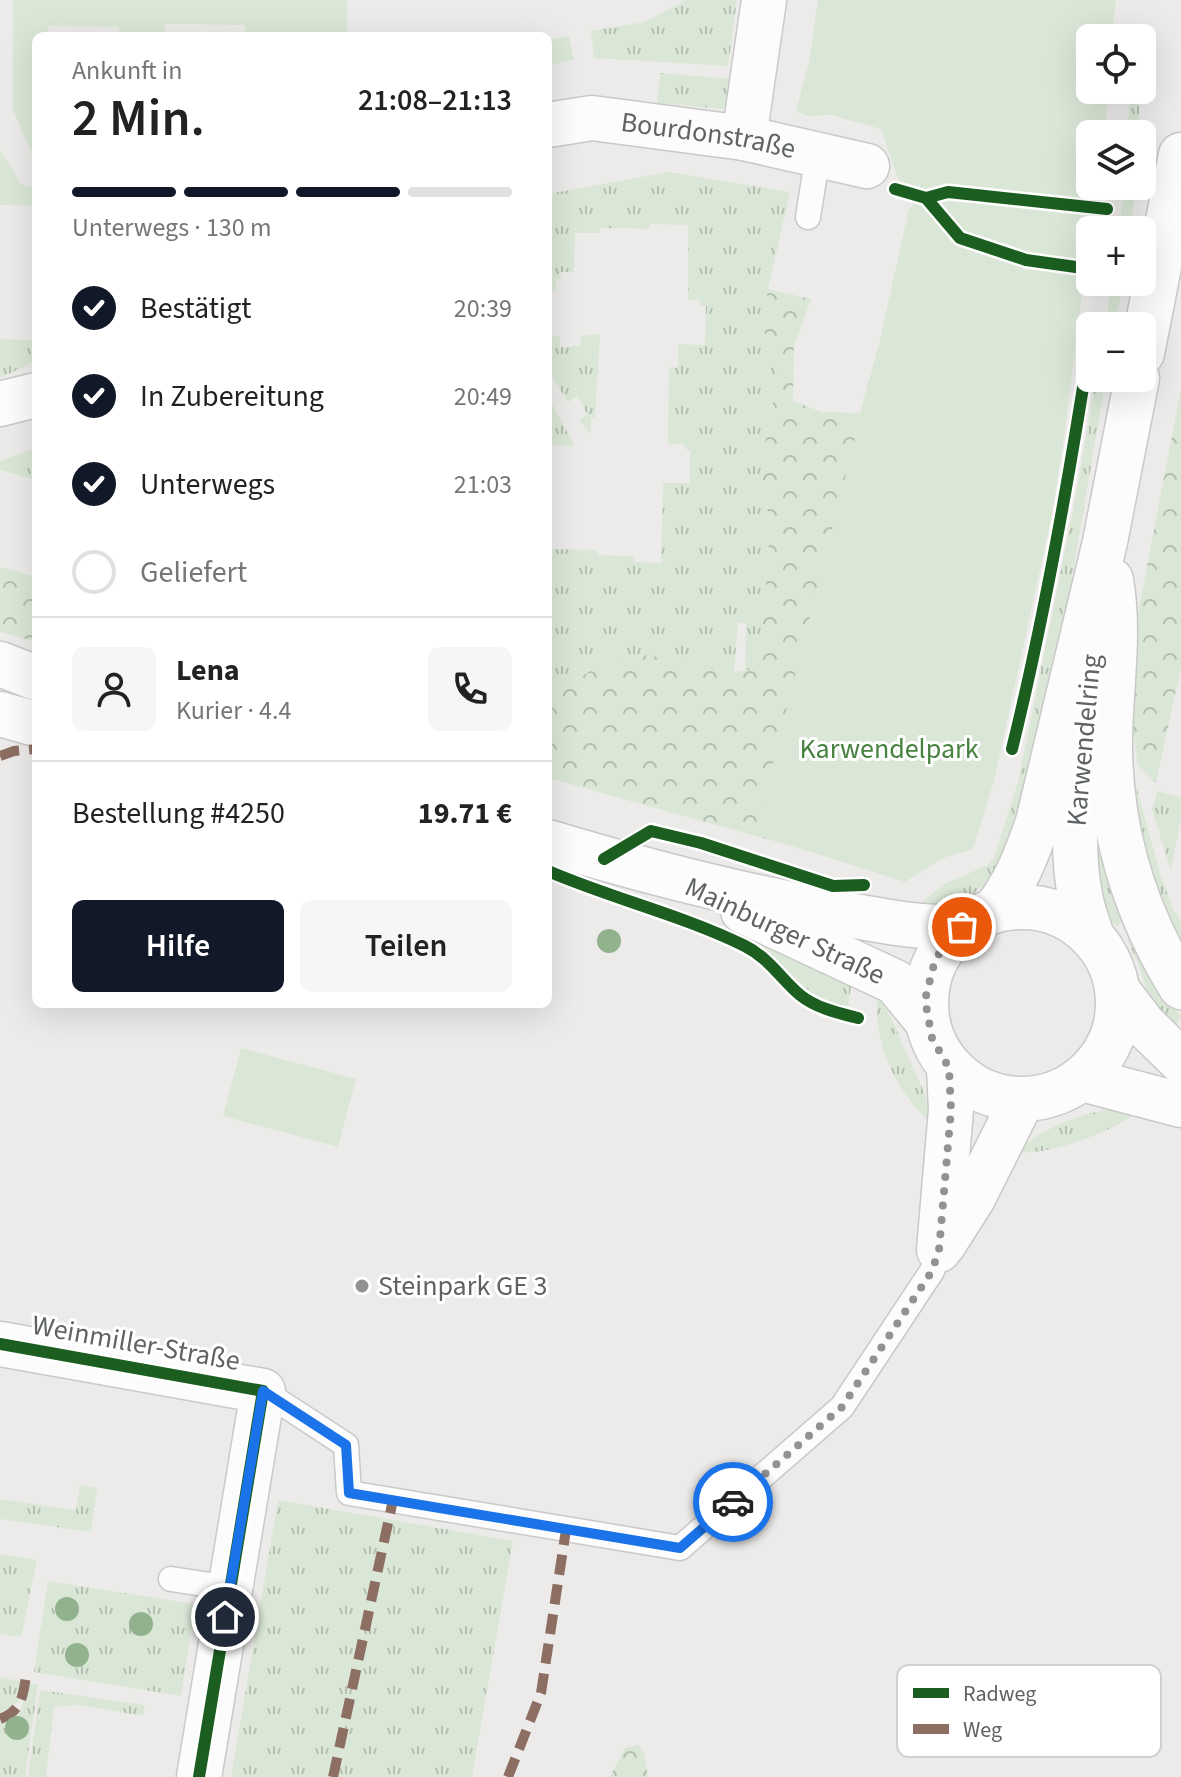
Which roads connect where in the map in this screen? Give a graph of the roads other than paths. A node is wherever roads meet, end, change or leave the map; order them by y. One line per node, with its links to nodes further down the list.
1 (764, 0): 3 (main road)
2 (552, 124): 3 (main road, Bourdonstraße)
3 (744, 138): 4 (main road, Bourdonstraße)
4 (818, 154): 6 (main road, Bourdonstraße); 7 (lane)
5 (1181, 155): 8 (main road)
6 (867, 166)
7 (808, 217)
8 (1150, 312)
9 (1134, 392): 12 (main road, Karwendelring)
10 (32, 396): 11 (main road)
11 (0, 404)
12 (1105, 542): 23 (main road, Karwendelring); 24 (main road, Karwendelring); 25 (main road)
13 (0, 664): 14 (main road)
14 (32, 676)
15 (0, 683): 16 (main road)
16 (32, 687)
17 (0, 714): 18 (main road)
18 (32, 723)
19 (32, 725): 20 (main road)
20 (0, 735)
21 (552, 843): 22 (main road, Mainburger Straße)
22 (672, 879): 23 (main road, Mainburger Straße); 27 (main road, Mainburger Straße)
23 (978, 919): 24 (main road, Mainburger Straße); 27 (main road, Mainburger Straße)
24 (1092, 937): 26 (main road, Mainburger Straße)
25 (1181, 987)
26 (1118, 991): 28 (main road, Mainburger Straße); 30 (main road, Mainburger Straße)
27 (927, 1021): 29 (main road, Mainburger Straße)
28 (1181, 1061)
29 (949, 1068): 31 (main road, Mainburger Straße); 33 (main road)
30 (1082, 1079): 31 (main road, Mainburger Straße); 32 (main road)
31 (1022, 1100): 33 (main road)
32 (1181, 1105)
33 (939, 1250): 35 (lane)
34 (0, 1344): 35 (main road, Weinmiller-Straße)
35 (263, 1391): 37 (main road)
36 (171, 1579): 37 (lane)
37 (230, 1588): 38 (main road)
38 (199, 1777)

